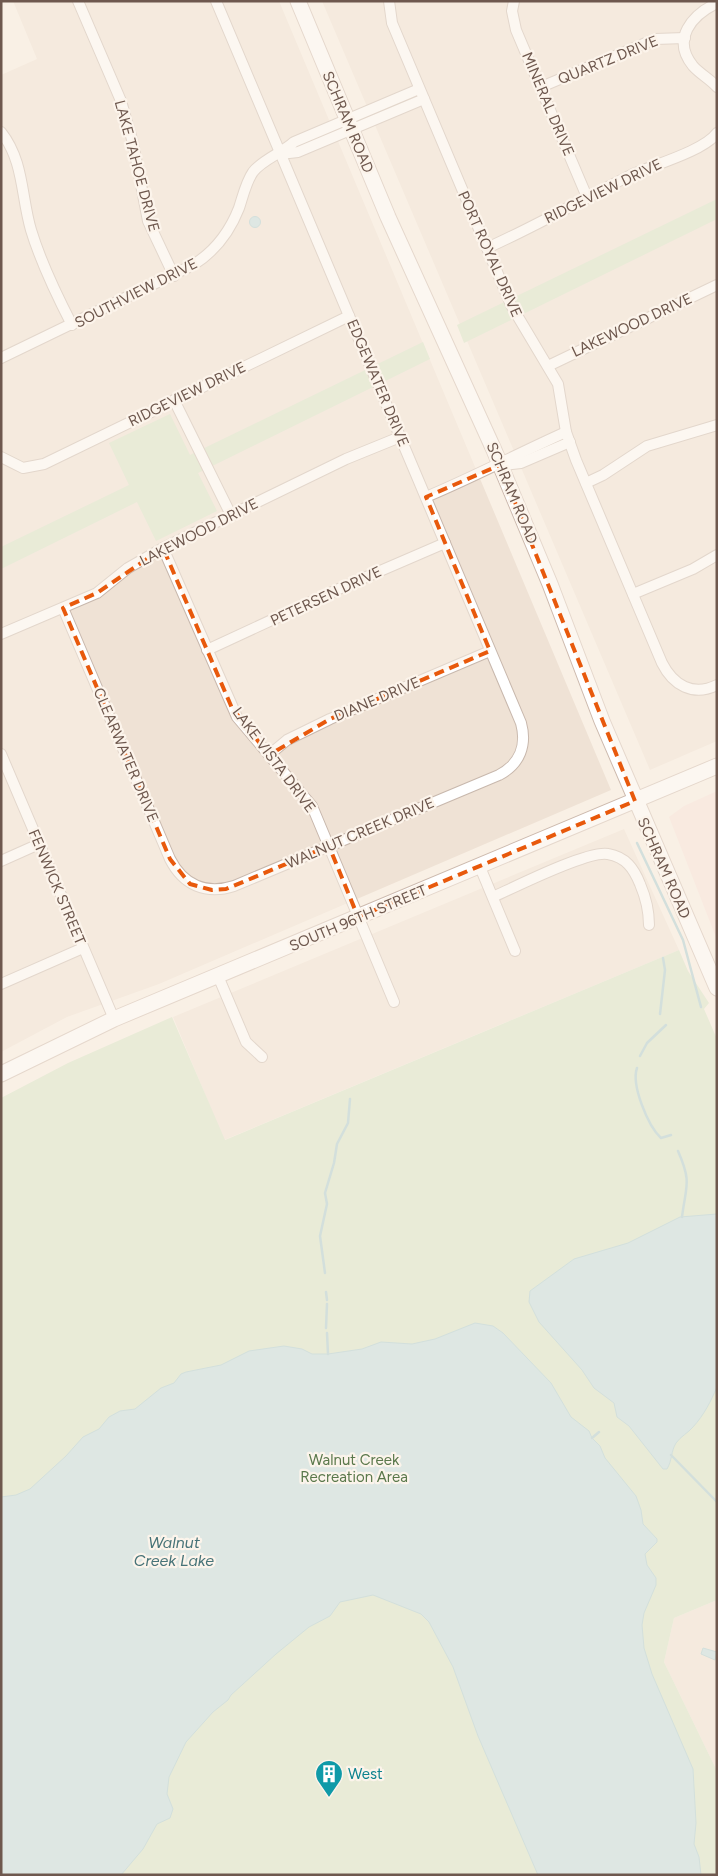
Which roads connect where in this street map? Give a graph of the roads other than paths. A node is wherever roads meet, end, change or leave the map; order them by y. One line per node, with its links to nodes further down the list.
1 (79, 1): 18 (street, LAKE TAHOE DRIVE)
2 (216, 1): 15 (street, EDGEWATER DRIVE)
3 (298, 1): 12 (main road, SCHRAM ROAD)
4 (717, 3): 7 (street)
5 (388, 4): 10 (street, PORT ROYAL DRIVE)
6 (513, 6): 8 (street, MINERAL DRIVE)
7 (685, 38): 8 (street, QUARTZ DRIVE); 9 (street)
8 (540, 87): 16 (street, MINERAL DRIVE)
9 (717, 87)
10 (419, 89): 11 (street, PORT ROYAL DRIVE); 12 (street, SOUTHVIEW DRIVE)
11 (424, 99): 12 (street, SOUTHVIEW DRIVE); 17 (street, PORT ROYAL DRIVE)
12 (349, 124): 15 (street, SOUTHVIEW DRIVE); 29 (main road, SCHRAM ROAD)
13 (1, 132): 21 (street)
14 (717, 132): 16 (street, RIDGEVIEW DRIVE)
15 (280, 154): 18 (street, SOUTHVIEW DRIVE); 20 (street, EDGEWATER DRIVE)
16 (587, 197): 17 (street, RIDGEVIEW DRIVE)
17 (487, 248): 23 (street, PORT ROYAL DRIVE)
18 (174, 276): 21 (street, SOUTHVIEW DRIVE)
19 (717, 285): 23 (street, LAKEWOOD DRIVE)
20 (349, 316): 24 (street, RIDGEVIEW DRIVE); 26 (street, EDGEWATER DRIVE)
21 (72, 325): 22 (street, SOUTHVIEW DRIVE)
22 (1, 358)
23 (548, 366): 27 (street, PORT ROYAL DRIVE)
24 (174, 400): 28 (street, RIDGEVIEW DRIVE); 32 (street)
25 (717, 425): 30 (street)
26 (400, 437): 31 (street, EDGEWATER DRIVE); 32 (street, LAKEWOOD DRIVE)
27 (568, 437): 29 (street); 30 (street, PORT ROYAL DRIVE)
28 (1, 457)
29 (500, 465): 31 (street); 46 (main road, SCHRAM ROAD)
30 (586, 483): 36 (street, PORT ROYAL DRIVE)
31 (426, 497): 33 (street, EDGEWATER DRIVE)
32 (231, 515): 34 (street, LAKEWOOD DRIVE)
33 (445, 543): 39 (street, PETERSEN DRIVE); 40 (street, EDGEWATER DRIVE)
34 (163, 548): 37 (street, LAKEWOOD DRIVE); 39 (street, LAKE VISTA DRIVE)
35 (717, 555): 36 (street)
36 (633, 594): 41 (street, PORT ROYAL DRIVE)
37 (63, 608): 38 (street, LAKEWOOD DRIVE); 51 (street, CLEARWATER DRIVE)
38 (1, 634)
39 (208, 650): 43 (street, LAKE VISTA DRIVE)
40 (490, 651): 43 (street, DIANE DRIVE); 44 (street, EDGEWATER DRIVE)
41 (717, 685)
42 (1, 754): 47 (street, FENWICK STREET)
43 (269, 755): 48 (street, LAKE VISTA DRIVE)
44 (513, 765): 48 (street, WALNUT CREEK DRIVE)
45 (717, 766): 46 (main road, SOUTH 96TH STREET)
46 (635, 801): 50 (main road, SOUTH 96TH STREET); 59 (main road, SCHRAM ROAD)
47 (39, 844): 49 (street); 55 (street, FENWICK STREET)
48 (329, 846): 51 (street, WALNUT CREEK DRIVE); 53 (street, LAKE VISTA DRIVE)
49 (1, 860)
50 (480, 867): 52 (street); 53 (main road, SOUTH 96TH STREET)
51 (204, 889)
52 (492, 897): 54 (street); 56 (street)
53 (358, 918): 57 (main road, SOUTH 96TH STREET); 60 (street, LAKE VISTA DRIVE)
54 (649, 925)
55 (83, 948): 58 (street); 61 (street, FENWICK STREET)
56 (515, 951)
57 (218, 976): 61 (main road, SOUTH 96TH STREET); 62 (street)
58 (1, 984)
59 (717, 988)
60 (394, 1002)
61 (114, 1019): 63 (main road, SOUTH 96TH STREET)
62 (262, 1056)
63 (1, 1074)

